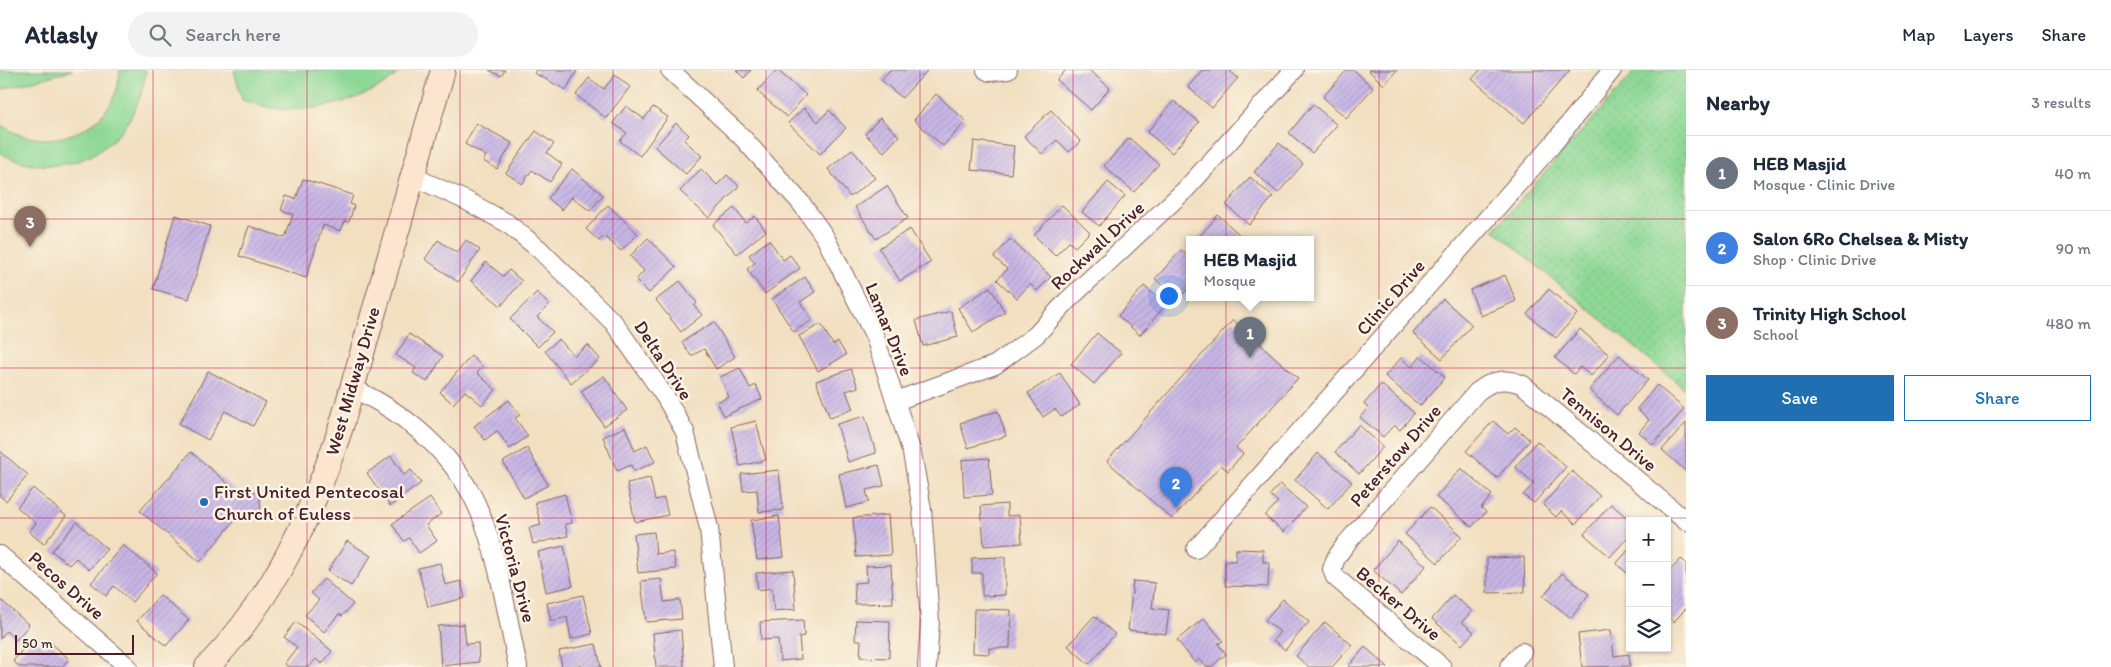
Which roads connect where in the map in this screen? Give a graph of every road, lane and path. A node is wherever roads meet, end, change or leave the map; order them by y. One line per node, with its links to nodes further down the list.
1 (443, 70): 7 (street, West Midway Drive)
2 (670, 70): 10 (street, Lamar Drive)
3 (986, 70): 4 (street)
4 (1008, 70)
5 (1294, 70): 10 (street, Rockwall Drive)
6 (1612, 70): 12 (street, Clinic Drive)
7 (412, 176): 9 (street, West Midway Drive); 19 (street, Delta Drive)
8 (1500, 380): 11 (street, Tennison Drive); 14 (street, Peterstow Drive)
9 (351, 388): 17 (street, West Midway Drive); 18 (street, Victoria Drive)
10 (896, 401): 20 (street, Lamar Drive)
11 (1686, 520)
12 (1196, 549)
13 (0, 554): 16 (street, Pecos Drive)
14 (1332, 569): 21 (street, Becker Drive)
15 (1522, 652): 22 (street)
16 (128, 667)
17 (207, 667)
18 (518, 667)
19 (724, 667)
20 (927, 667)
21 (1442, 667)
22 (1508, 667)

